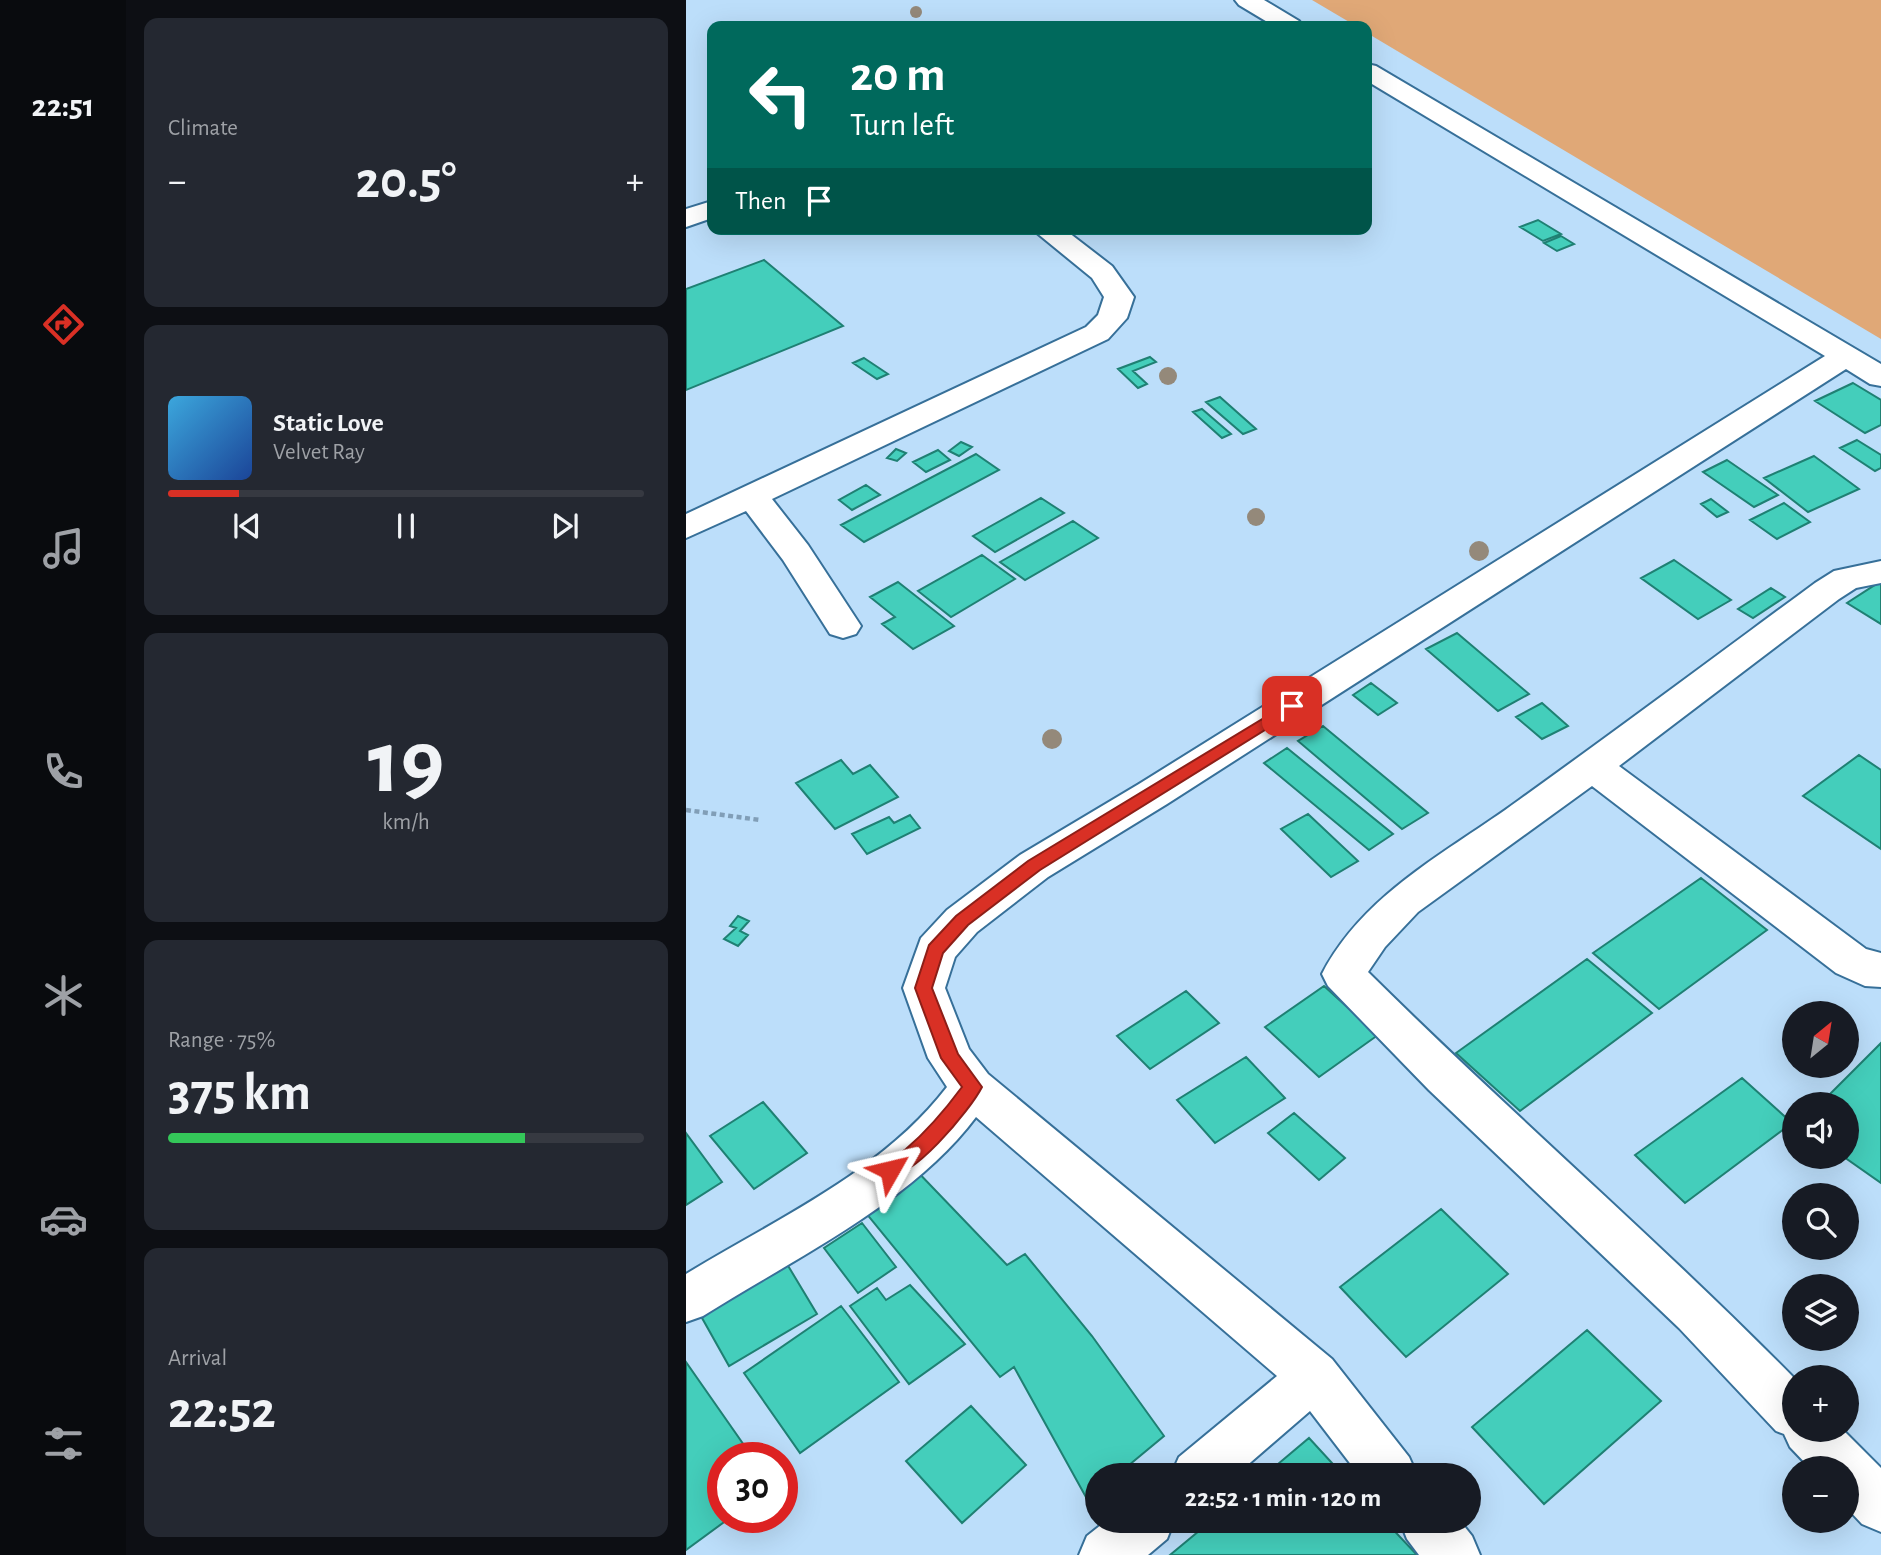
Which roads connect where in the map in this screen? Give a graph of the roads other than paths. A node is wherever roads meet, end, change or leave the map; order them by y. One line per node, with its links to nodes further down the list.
1 (1247, 0): 2 (street)
2 (1283, 21)
3 (1372, 74): 7 (street)
4 (707, 211): 5 (street)
5 (686, 219)
6 (1054, 235): 9 (street)
7 (1846, 356): 8 (street); 15 (street)
8 (1881, 377)
9 (752, 496): 10 (street); 12 (street)
10 (686, 527)
11 (1881, 572): 13 (street)
12 (843, 626)
13 (1591, 765): 14 (street); 18 (street)
14 (1881, 970)
15 (972, 1087): 16 (street); 17 (street)
16 (686, 1300)
17 (1314, 1376): 21 (street); 22 (street)
18 (1782, 1402)
19 (1820, 1442): 20 (street)
20 (1833, 1456)
21 (1211, 1463)
22 (1382, 1463)
23 (1859, 1483): 24 (street)
24 (1881, 1506)
25 (1133, 1533): 27 (street)
26 (1436, 1533): 28 (street)
27 (1106, 1555)
28 (1453, 1555)

